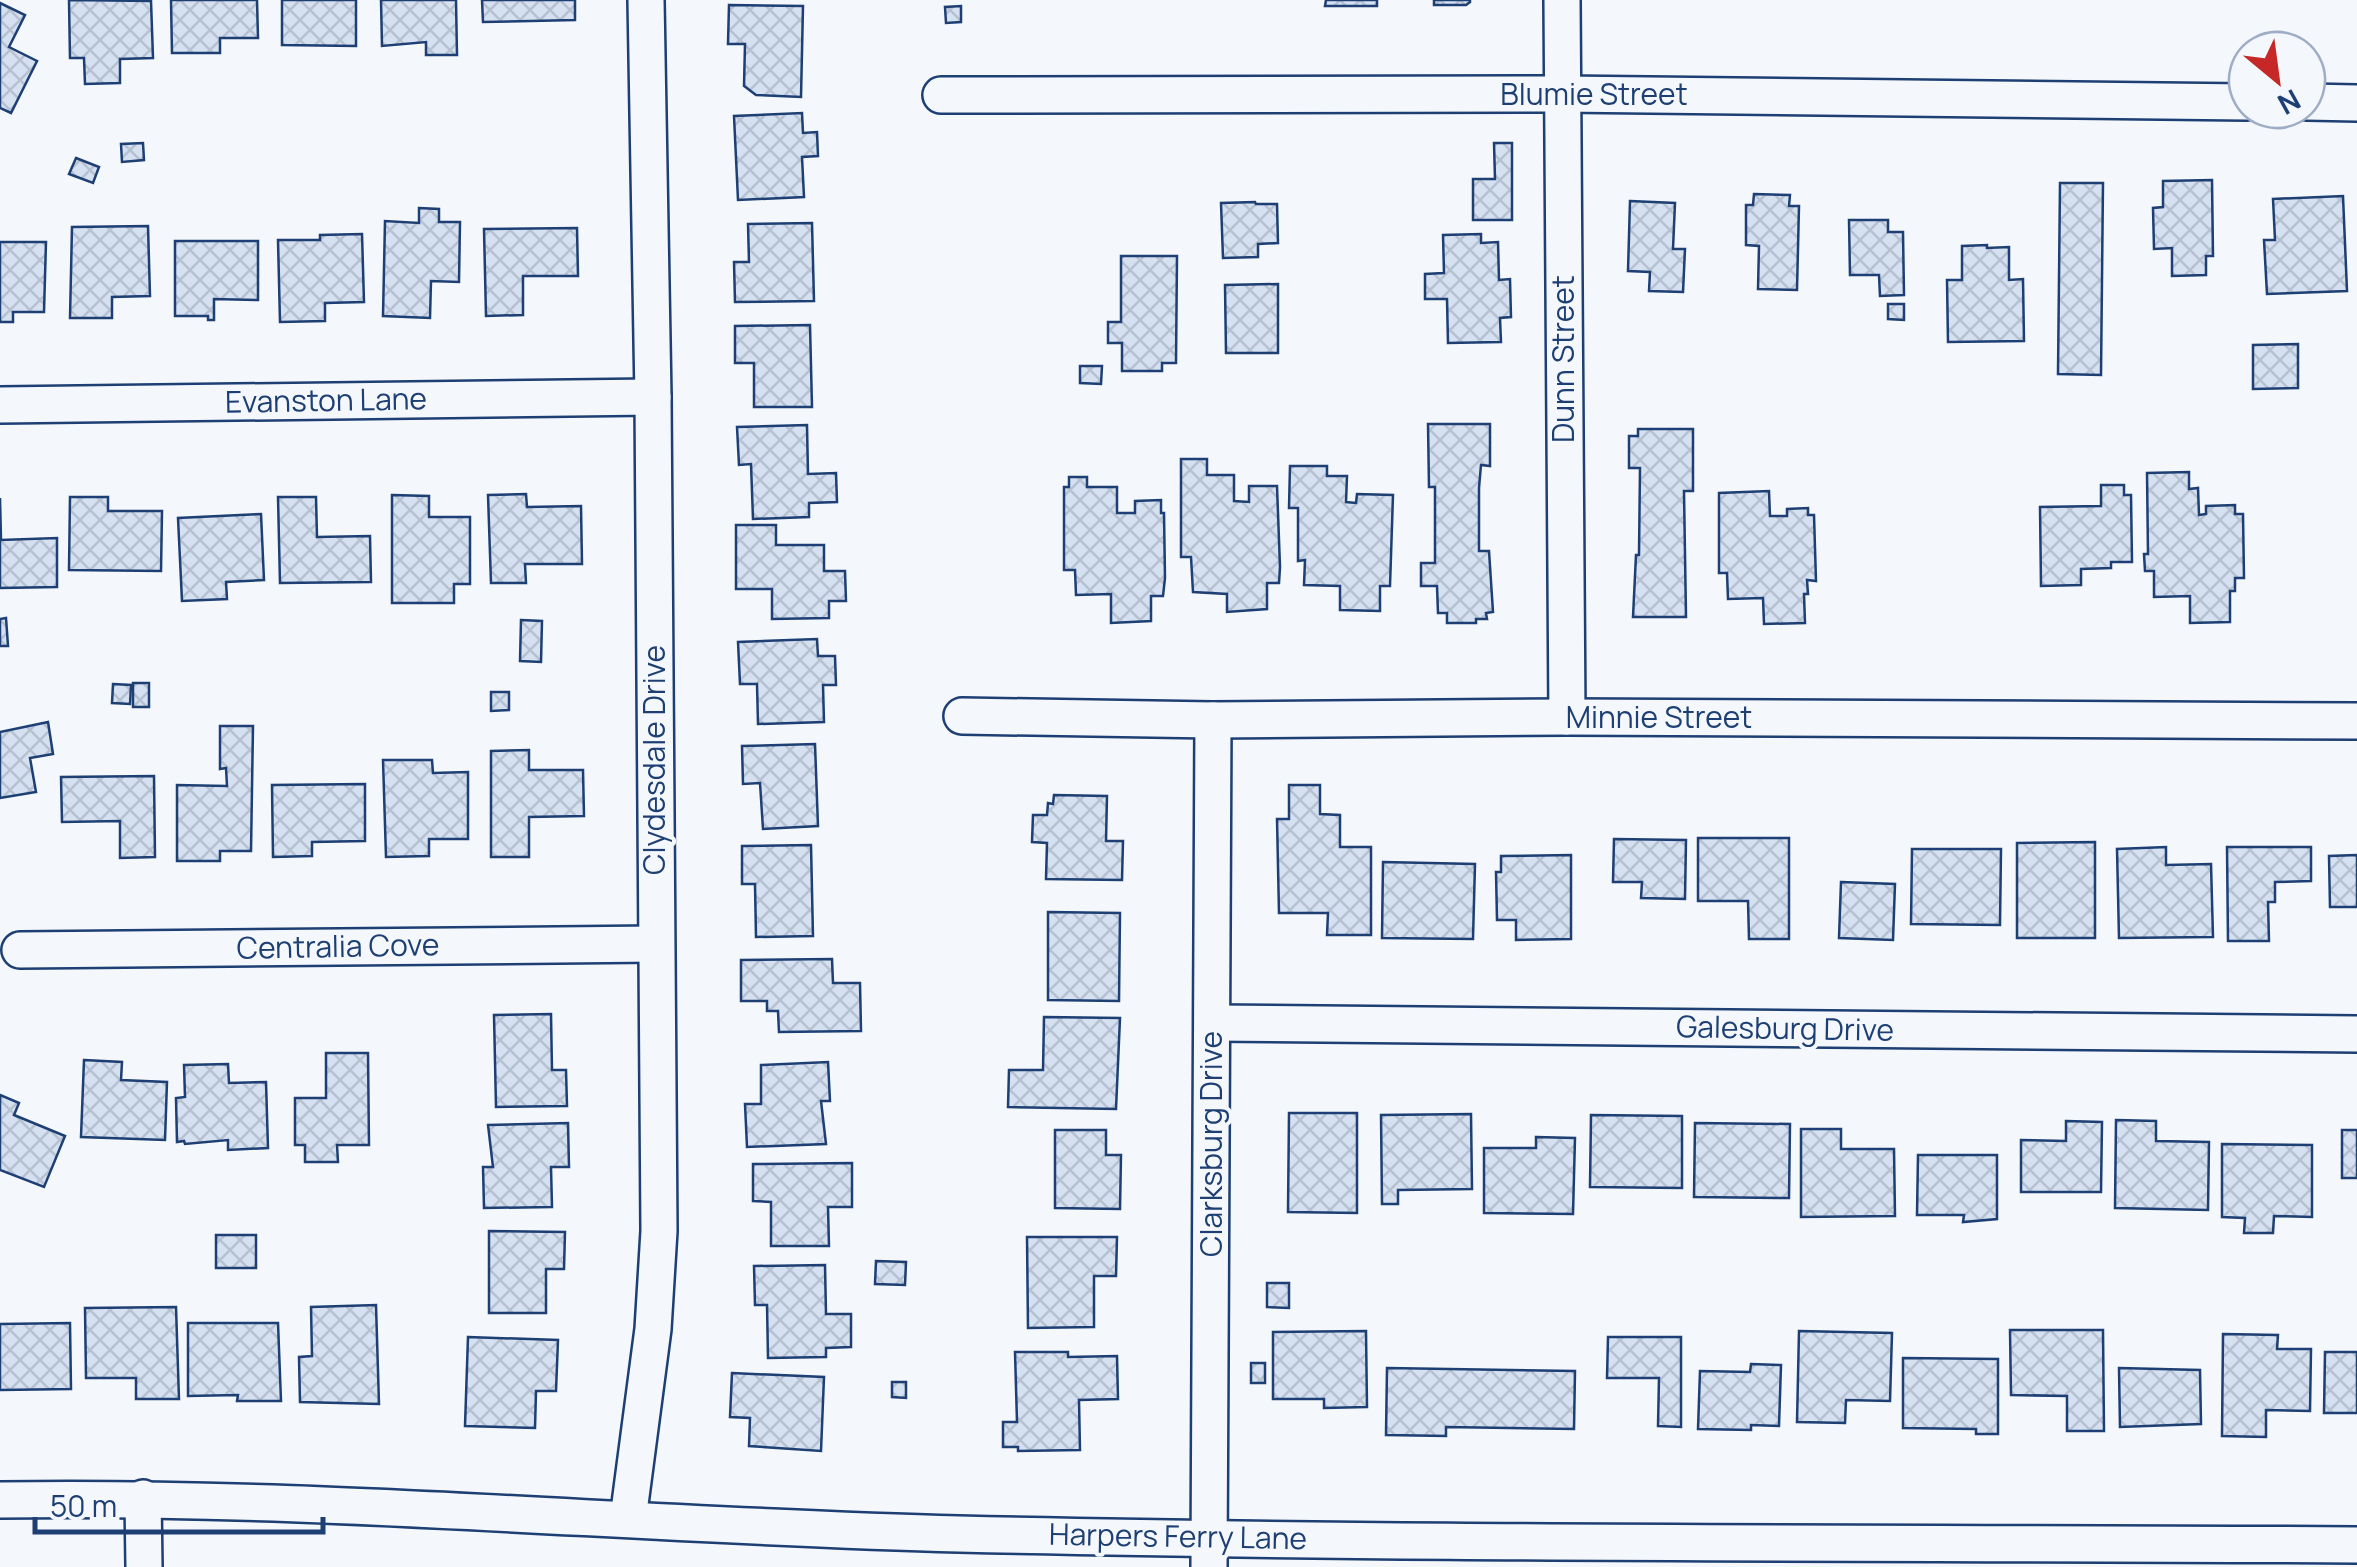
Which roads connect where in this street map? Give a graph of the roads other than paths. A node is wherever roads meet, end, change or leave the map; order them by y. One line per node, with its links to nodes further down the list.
1 (646, 0): 8 (street, Clydesdale Drive)
2 (1562, 0): 3 (street, Dunn Street)
3 (1562, 94): 4 (street, Blumie Street); 5 (street, Blumie Street); 11 (street, Dunn Street)
4 (941, 96)
5 (2227, 102)
6 (2327, 102): 7 (street)
7 (2357, 103)
8 (652, 397): 9 (street, Evanston Lane); 14 (street, Clydesdale Drive)
9 (0, 405)
10 (962, 716): 12 (street, Minnie Street)
11 (1567, 717): 12 (street, Minnie Street); 13 (street, Minnie Street)
12 (1213, 720): 16 (street, Clarksburg Drive)
13 (2357, 721)
14 (656, 944): 15 (street, Centralia Cove); 20 (street, Clydesdale Drive)
15 (20, 950)
16 (1213, 1023): 17 (street, Galesburg Drive); 22 (street, Clarksburg Drive)
17 (2357, 1034)
18 (143, 1498): 19 (street, Harpers Ferry Lane); 20 (street, Harpers Ferry Lane); 23 (street)
19 (0, 1500)
20 (628, 1519): 22 (street, Harpers Ferry Lane)
21 (2357, 1545): 22 (street, Harpers Ferry Lane)
22 (1209, 1552)
23 (144, 1567)

